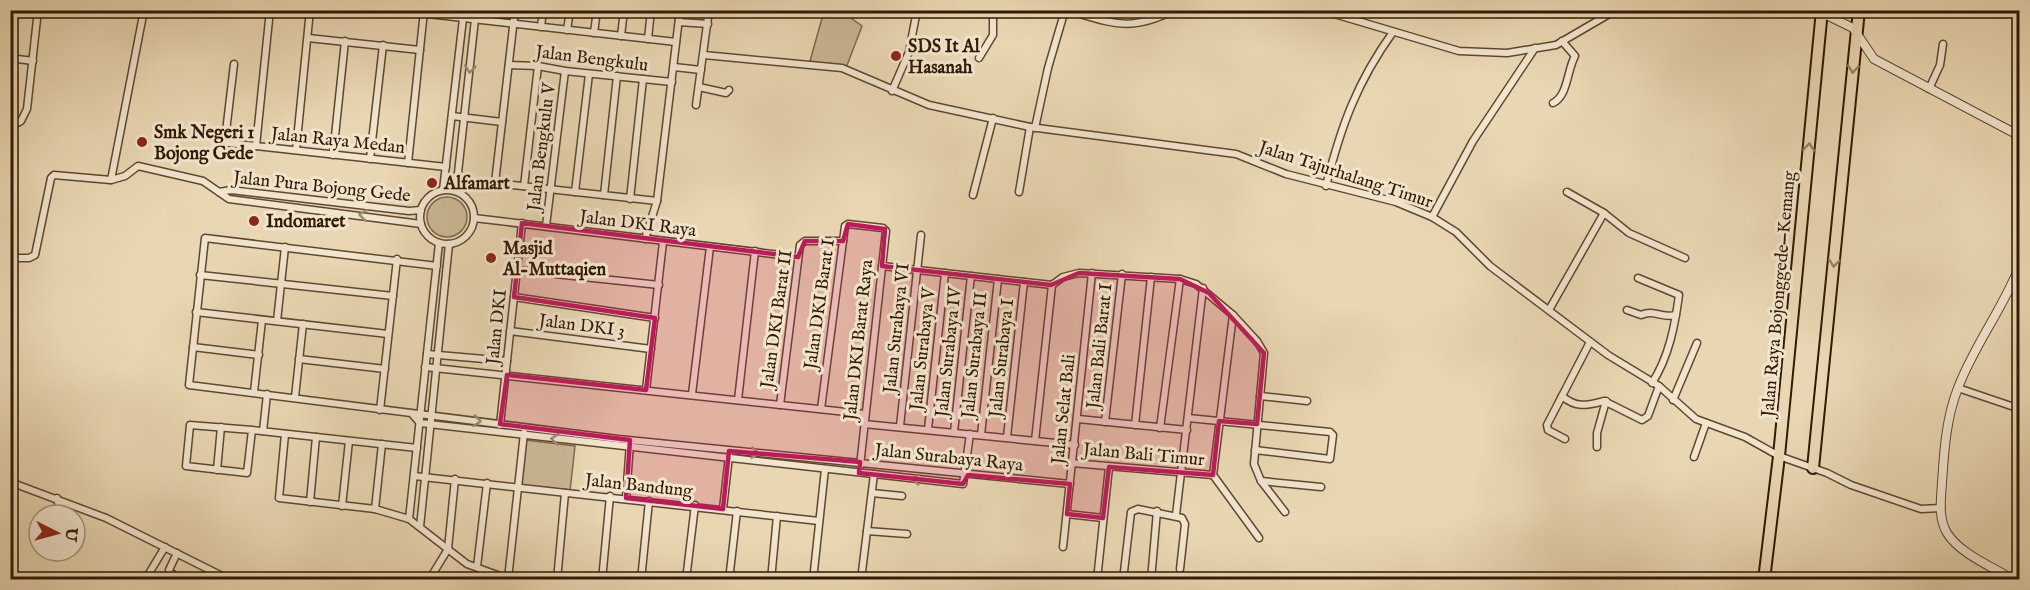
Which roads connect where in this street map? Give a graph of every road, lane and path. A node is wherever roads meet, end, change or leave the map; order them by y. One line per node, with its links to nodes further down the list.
1 (38, 10): 47 (street)
2 (144, 10): 77 (street)
3 (270, 10): 71 (street, Jalan Raya Medan)
4 (310, 10): 35 (street)
5 (392, 10): 22 (street)
6 (476, 10): 25 (street)
7 (515, 10): 27 (street)
8 (543, 10): 29 (street)
9 (570, 10): 30 (street)
10 (597, 10): 32 (street)
11 (624, 10): 34 (street)
12 (651, 10): 36 (street)
13 (680, 10): 26 (street)
14 (709, 10): 28 (street)
15 (916, 10): 61 (street)
16 (993, 10): 46 (street)
17 (1065, 10): 18 (street); 69 (street)
18 (1175, 10)
19 (1321, 10): 31 (street)
20 (1859, 10): 33 (highway)
21 (1820, 11): 33 (street); 214 (highway, Jalan Raya Bojonggede—Kemang, one-way to 21)
22 (424, 12): 24 (street); 43 (street)
23 (1610, 12): 39 (street)
24 (463, 14): 25 (street); 64 (street)
25 (475, 19): 27 (street); 65 (street, one-way to 65)
26 (678, 22): 28 (street); 38 (street)
27 (513, 24): 29 (street); 49 (street)
28 (708, 24): 44 (street)
29 (541, 27): 30 (street)
30 (567, 30): 32 (street)
31 (1393, 32): 42 (street); 79 (street)
32 (594, 33): 34 (street)
33 (1857, 33): 59 (street); 219 (highway, one-way to 219)
34 (621, 36): 36 (street)
35 (308, 38): 37 (street); 72 (street)
36 (648, 39): 38 (street)
37 (345, 41): 41 (street); 73 (street)
38 (676, 42): 51 (street)
39 (1563, 42): 42 (street); 62 (street)
40 (1943, 44): 59 (street)
41 (383, 45): 43 (street); 74 (street)
42 (1535, 48): 93 (street)
43 (420, 50): 75 (street)
44 (704, 54): 52 (street); 61 (street, Jalan Tajurhalang Timur)
45 (10, 58): 47 (street)
46 (979, 58)
47 (33, 61): 68 (street)
48 (234, 64): 71 (street)
49 (509, 65): 50 (street, Jalan Bengkulu); 67 (street)
50 (538, 66): 53 (street, Jalan Bengkulu); 78 (street)
51 (674, 67): 52 (street); 57 (street)
52 (701, 70): 58 (street)
53 (565, 71): 54 (street, Jalan Bengkulu); 81 (street, Jalan Bengkulu V)
54 (589, 74): 55 (street, Jalan Bengkulu); 84 (street)
55 (617, 76): 56 (street, Jalan Bengkulu); 87 (street)
56 (643, 79): 57 (street, Jalan Bengkulu); 89 (street)
57 (672, 82): 90 (street)
58 (699, 87): 60 (street); 63 (street)
59 (1929, 89): 70 (street)
60 (729, 90)
61 (892, 91): 66 (street, Jalan Tajurhalang Timur)
62 (1553, 103)
63 (696, 105)
64 (452, 116): 65 (street); 76 (street)
65 (464, 118): 67 (street); 82 (street)
66 (993, 118): 69 (street, Jalan Tajurhalang Timur); 88 (street)
67 (502, 122): 78 (street)
68 (10, 127)
69 (1032, 127): 79 (street, Jalan Tajurhalang Timur); 85 (street)
70 (2019, 136)
71 (256, 146): 72 (street, Jalan Raya Medan)
72 (296, 150): 73 (street, Jalan Raya Medan)
73 (333, 155): 74 (street, Jalan Raya Medan)
74 (370, 159): 75 (street, Jalan Raya Medan)
75 (408, 163): 76 (street, Jalan Raya Medan)
76 (446, 167): 80 (street)
77 (111, 180): 83 (street); 109 (street)
78 (524, 186): 81 (street)
79 (1326, 186): 93 (street, Jalan Tajurhalang Timur)
80 (443, 190): 82 (street); 91 (street)
81 (550, 190): 84 (street); 97 (street, Jalan Bengkulu V)
82 (456, 191): 94 (street)
83 (219, 192): 91 (street, Jalan Pura Bojong Gede); 96 (street, one-way to 83)
84 (574, 192): 87 (street)
85 (1019, 192)
86 (1567, 192): 92 (street)
87 (604, 195): 89 (street)
88 (973, 195)
89 (630, 199): 90 (street)
90 (657, 201): 100 (street)
91 (421, 210): 96 (street)
92 (1604, 213): 110 (street); 133 (street)
93 (1432, 217): 133 (street, Jalan Tajurhalang Timur)
94 (474, 218): 95 (street, Jalan DKI Raya); 104 (street)
95 (522, 223): 97 (street, Jalan DKI Raya); 114 (street, Jalan DKI)
96 (421, 224): 102 (street)
97 (546, 226): 100 (street, Jalan DKI Raya)
98 (867, 226): 101 (street, Jalan DKI Barat I); 113 (street, Jalan DKI Barat Raya)
99 (921, 235): 115 (street, Jalan Surabaya VI)
100 (645, 239): 103 (street, Jalan DKI Raya)
101 (843, 241): 108 (street, Jalan DKI Barat II); 171 (street, Jalan DKI Barat I)
102 (439, 243): 104 (street); 112 (street)
103 (663, 243): 106 (street, Jalan DKI Raya); 128 (street)
104 (449, 244): 150 (street)
105 (285, 247): 111 (street); 119 (street); 127 (street)
106 (710, 247): 107 (street, Jalan DKI Raya); 162 (street)
107 (755, 251): 108 (street, Jalan DKI Raya); 166 (street)
108 (798, 257): 170 (street, Jalan DKI Barat II)
109 (10, 258)
110 (1685, 258)
111 (397, 259): 112 (street); 131 (street)
112 (437, 266): 148 (street)
113 (882, 266): 115 (street); 175 (street, Jalan DKI Barat Raya)
114 (517, 270): 128 (street); 132 (street, Jalan DKI)
115 (917, 270): 117 (street); 188 (street, Jalan Surabaya VI)
116 (2018, 271): 158 (street)
117 (945, 273): 121 (street); 192 (street, Jalan Surabaya V)
118 (1092, 273): 120 (street); 129 (street); 178 (street, Jalan Selat Bali)
119 (200, 274): 127 (street); 135 (street)
120 (1122, 274): 122 (street); 180 (street, Jalan Bali Barat I)
121 (971, 276): 124 (street); 197 (street, Jalan Surabaya IV)
122 (1151, 277): 125 (street); 187 (street)
123 (1638, 278): 137 (street)
124 (998, 279): 126 (street); 201 (street, Jalan Surabaya II)
125 (1180, 279): 130 (street); 191 (street)
126 (1024, 282): 129 (street); 203 (street, Jalan Surabaya I)
127 (281, 283): 131 (street); 140 (street)
128 (658, 285): 138 (street)
129 (1052, 285): 206 (street)
130 (1203, 288): 136 (street); 177 (street)
131 (393, 296): 143 (street)
132 (514, 297): 138 (street); 142 (street, Jalan DKI)
133 (1549, 309): 144 (street, Jalan Tajurhalang Timur)
134 (1627, 310): 137 (street)
135 (196, 312): 139 (street); 146 (street)
136 (1233, 315): 163 (street); 179 (street)
137 (1676, 315): 157 (street)
138 (655, 318): 147 (street)
139 (262, 320): 140 (street); 149 (street)
140 (277, 321): 141 (street)
141 (303, 324): 143 (street); 151 (street)
142 (510, 331): 147 (street, Jalan DKI 3); 152 (street, Jalan DKI)
143 (388, 334): 155 (street)
144 (1590, 342): 157 (street, Jalan Tajurhalang Timur); 164 (street)
145 (1697, 343): 167 (street)
146 (193, 347): 149 (street); 160 (street)
147 (651, 349): 159 (street)
148 (427, 354): 150 (street); 153 (street)
149 (259, 355): 160 (street)
150 (438, 355): 152 (street); 154 (street)
151 (299, 359): 155 (street); 165 (street)
152 (507, 361): 156 (street, Jalan DKI)
153 (425, 367): 154 (street); 174 (street)
154 (437, 368): 156 (street); 176 (street)
155 (385, 369): 172 (street)
156 (507, 375): 159 (street); 184 (street, Jalan DKI)
157 (1655, 384): 167 (street, Jalan Tajurhalang Timur); 169 (street)
158 (1958, 388): 173 (street); 247 (street)
159 (646, 390): 162 (street)
160 (254, 393): 161 (street)
161 (267, 394): 165 (street); 195 (street)
162 (692, 394): 166 (street)
163 (1260, 396): 168 (street); 186 (street)
164 (1562, 396): 169 (street); 204 (street)
165 (295, 397): 172 (street)
166 (738, 400): 170 (street)
167 (1673, 400): 183 (street, Jalan Tajurhalang Timur)
168 (1307, 401)
169 (1606, 401): 210 (street)
170 (780, 405): 171 (street)
171 (820, 409): 175 (street)
172 (380, 410): 174 (street)
173 (2019, 410)
174 (416, 414): 176 (street); 181 (street)
175 (865, 414): 185 (street, Jalan DKI Barat Raya)
176 (432, 415): 182 (street); 184 (street, one-way to 184)
177 (1188, 418): 179 (street); 194 (street)
178 (1078, 419): 180 (street); 209 (street, Jalan Selat Bali)
179 (1219, 421): 186 (street); 226 (street)
180 (1105, 422): 187 (street)
181 (420, 423): 182 (street); 211 (street)
182 (431, 423): 196 (street); 228 (street)
183 (1706, 423): 214 (street, Jalan Tajurhalang Timur); 215 (street)
184 (500, 424): 190 (street); 196 (street, Jalan DKI)
185 (864, 424): 188 (street); 216 (street, Jalan DKI Barat Raya)
186 (1257, 424): 212 (street); 212 (street)
187 (1135, 425): 191 (street)
188 (900, 426): 192 (street)
189 (221, 427): 193 (street); 221 (street); 221 (street)
190 (524, 427): 200 (street); 207 (street)
191 (1160, 428): 194 (street)
192 (928, 429): 197 (street)
193 (252, 430): 195 (street); 221 (street)
194 (1187, 430): 223 (street)
195 (263, 432): 198 (street)
196 (499, 432): 200 (street)
197 (954, 432): 199 (street)
198 (285, 434): 202 (street); 243 (street)
199 (970, 434): 201 (street); 225 (street)
200 (524, 435): 207 (street, one-way to 200); 234 (street)
201 (981, 435): 203 (street)
202 (316, 437): 205 (street); 243 (street)
203 (1007, 437): 206 (street)
204 (1565, 440)
205 (349, 441): 208 (street); 246 (street)
206 (1035, 441): 209 (street)
207 (630, 443): 213 (street); 241 (street)
208 (382, 444): 211 (street); 248 (street)
209 (1075, 445): 217 (street, Jalan Selat Bali)
210 (1596, 447)
211 (417, 448): 227 (street)
212 (1255, 450): 230 (street)
213 (729, 454): 216 (street, Jalan Surabaya Raya, one-way to 216); 220 (street); 249 (street)
214 (1779, 456): 219 (street, Jalan Tajurhalang Timur); 285 (highway, Jalan Raya Bojonggede—Kemang)
215 (1694, 457)
216 (860, 462): 222 (street, Jalan DKI Barat Raya); 225 (street, Jalan Surabaya Raya)
217 (1072, 463): 218 (street, Jalan Bali Timur); 233 (street, Jalan Selat Bali)
218 (1109, 466): 223 (street, Jalan Bali Timur); 256 (street)
219 (1813, 468): 247 (street, Jalan Tajurhalang Timur)
220 (825, 469): 222 (street); 258 (street)
221 (217, 470)
222 (859, 472): 224 (street)
223 (1181, 473): 226 (street, Jalan Bali Timur); 254 (street)
224 (873, 474): 225 (street, one-way to 224); 236 (street)
225 (966, 474): 233 (street, Jalan Surabaya Raya)
226 (1213, 475): 262 (street)
227 (414, 476): 228 (street, Jalan Bandung); 257 (street)
228 (425, 476): 229 (street, Jalan Bandung); 259 (street)
229 (455, 479): 232 (street, Jalan Bandung); 265 (street)
230 (1261, 481): 235 (street); 252 (street)
231 (10, 482): 240 (street)
232 (487, 483): 234 (street, Jalan Bandung); 267 (street)
233 (1070, 483): 253 (street, Jalan Selat Bali)
234 (518, 487): 237 (street, Jalan Bandung); 273 (street)
235 (1321, 487)
236 (872, 492): 239 (street); 260 (street)
237 (565, 493): 238 (street, Jalan Bandung); 274 (street)
238 (610, 496): 241 (street, Jalan Bandung); 275 (street)
239 (902, 496)
240 (57, 498): 244 (street); 263 (street)
241 (626, 498): 242 (street, Jalan Bandung)
242 (649, 501): 245 (street, Jalan Bandung); 276 (street)
243 (310, 502): 246 (street)
244 (58, 503)
245 (695, 505): 249 (street, Jalan Bandung); 277 (street)
246 (342, 506): 248 (street)
247 (1941, 508): 286 (street)
248 (375, 509): 257 (street)
249 (723, 509): 250 (street, Jalan Bandung)
250 (737, 511): 255 (street, Jalan Bandung); 278 (street)
251 (1156, 512): 254 (street); 283 (street); 284 (street)
252 (1285, 512)
253 (1067, 514): 256 (street); 264 (street, Jalan Selat Bali)
254 (1176, 515): 268 (street)
255 (777, 516): 258 (street, Jalan Bandung); 279 (street)
256 (1103, 518): 282 (street)
257 (409, 519): 259 (street)
258 (819, 521): 280 (street)
259 (420, 527): 265 (street)
260 (867, 531): 261 (street); 281 (street)
261 (907, 534)
262 (1259, 538)
263 (165, 547): 266 (street); 271 (street)
264 (1063, 547)
265 (448, 549): 267 (street); 270 (street)
266 (177, 553): 269 (street); 272 (street)
267 (477, 567): 273 (street)
268 (1180, 569)
269 (171, 575)
270 (431, 577)
271 (145, 579)
272 (230, 579)
273 (510, 579)
274 (557, 579)
275 (602, 579)
276 (641, 579)
277 (686, 579)
278 (729, 579)
279 (771, 579)
280 (813, 579)
281 (861, 579)
282 (1097, 579)
283 (1123, 579)
284 (1151, 579)
285 (1764, 579)
286 (2014, 579)

